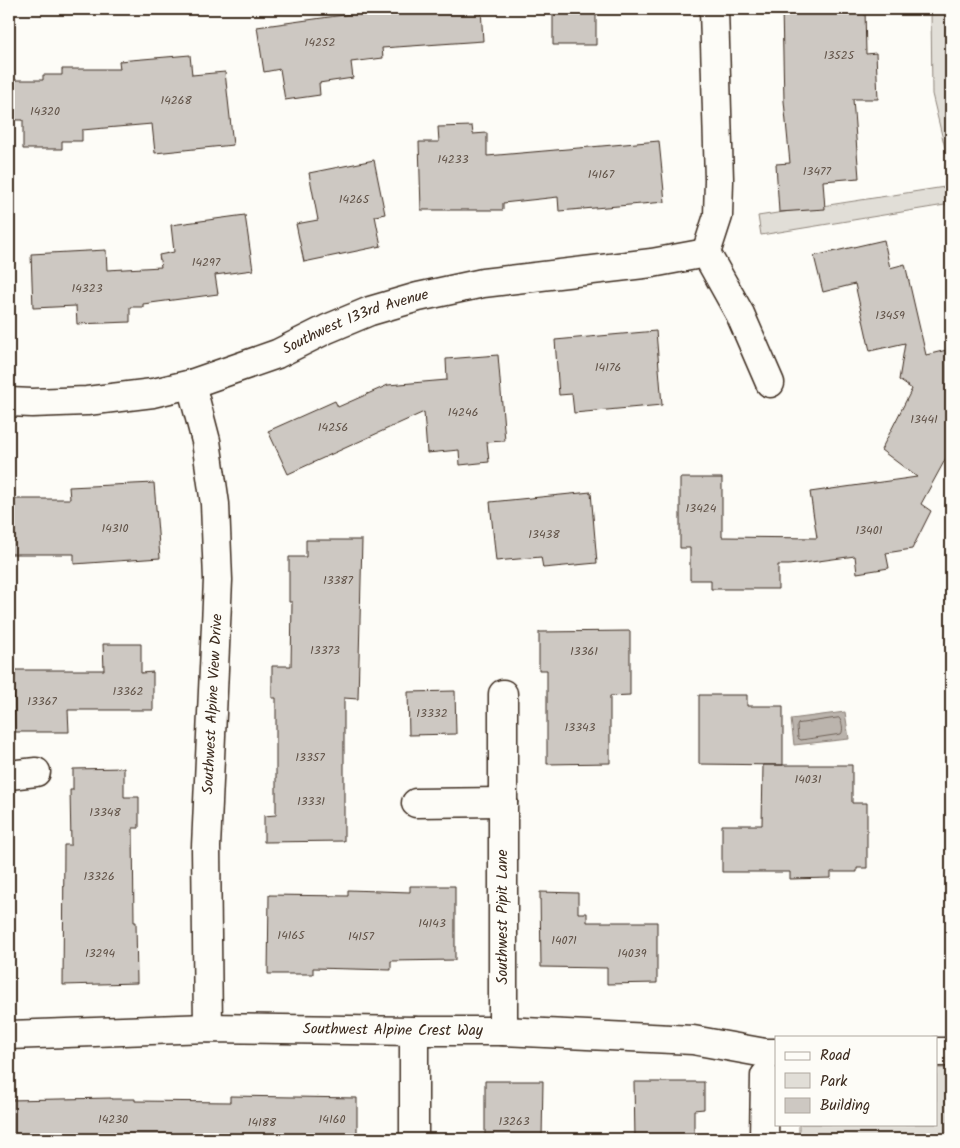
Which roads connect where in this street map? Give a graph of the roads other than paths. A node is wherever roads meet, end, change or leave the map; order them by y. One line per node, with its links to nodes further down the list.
1 (714, 9): 2 (street)
2 (706, 252): 3 (street); 4 (street, Southwest 133rd Avenue)
3 (770, 383)
4 (191, 384): 5 (street, Southwest 133rd Avenue); 11 (street, Southwest Alpine View Drive)
5 (9, 402)
6 (503, 694): 9 (street, Southwest Pipit Lane)
7 (36, 772): 8 (street)
8 (9, 775)
9 (503, 802): 10 (street); 12 (street, Southwest Pipit Lane)
10 (416, 803)
11 (208, 1028): 13 (street, Southwest Alpine Crest Way); 14 (street, Southwest Alpine Crest Way)
12 (503, 1031): 13 (street, Southwest Alpine Crest Way); 17 (street, Southwest Alpine Crest Way)
13 (414, 1032): 18 (street)
14 (9, 1035)
15 (938, 1052): 16 (street)
16 (951, 1052)
17 (770, 1064): 19 (street)
18 (414, 1139)
19 (764, 1139)

